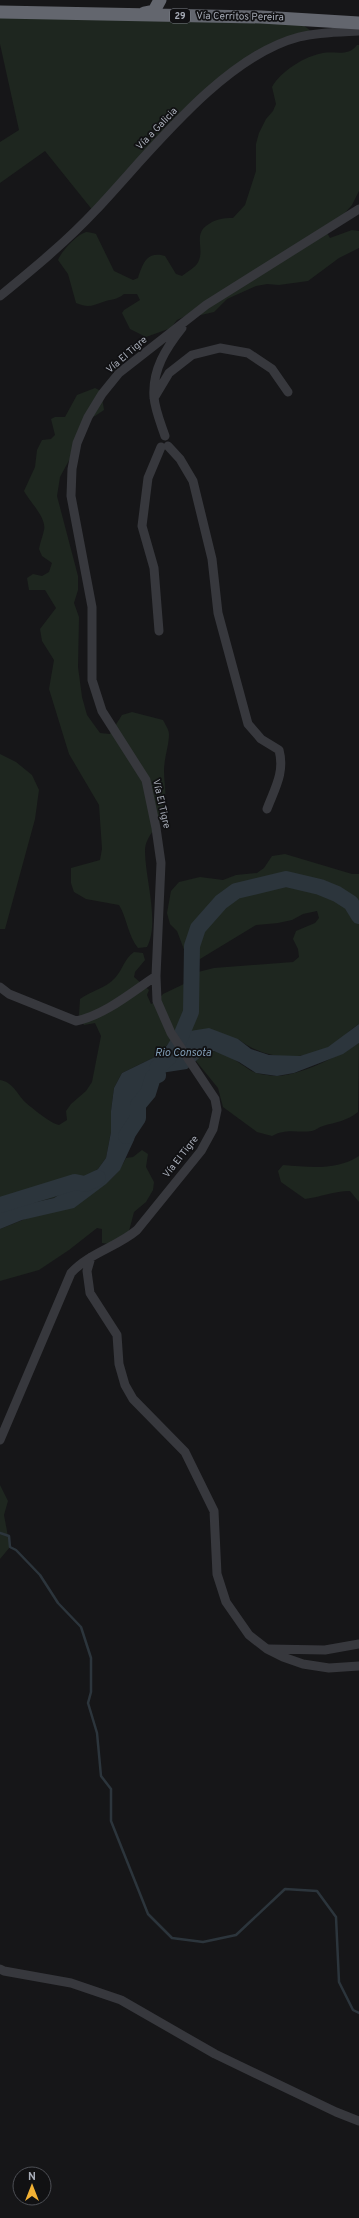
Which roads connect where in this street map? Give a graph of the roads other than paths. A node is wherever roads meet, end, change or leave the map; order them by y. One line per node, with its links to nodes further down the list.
1 (160, 0): 3 (highway)
2 (0, 12): 3 (highway, Vía Cerritos Pereira / 29)
3 (102, 15): 4 (highway, Vía Cerritos Pereira / 29)
4 (359, 23)
5 (359, 31): 7 (street, Vía a Galicia)
6 (359, 209): 8 (street, Vía El Tigre)
7 (0, 296)
8 (206, 305): 10 (street); 14 (street, Vía El Tigre)
9 (288, 392): 10 (street)
10 (154, 398): 11 (street)
11 (164, 446): 12 (street); 13 (street)
12 (159, 631)
13 (267, 808)
14 (156, 976): 15 (street); 16 (street, Vía El Tigre)
15 (0, 987)
16 (91, 1256): 17 (street, Vía El Tigre); 19 (street)
17 (0, 1440)
18 (359, 1644): 19 (street)
19 (267, 1649): 20 (street)
20 (359, 1666)
21 (0, 1969): 22 (street)
22 (359, 2121)

